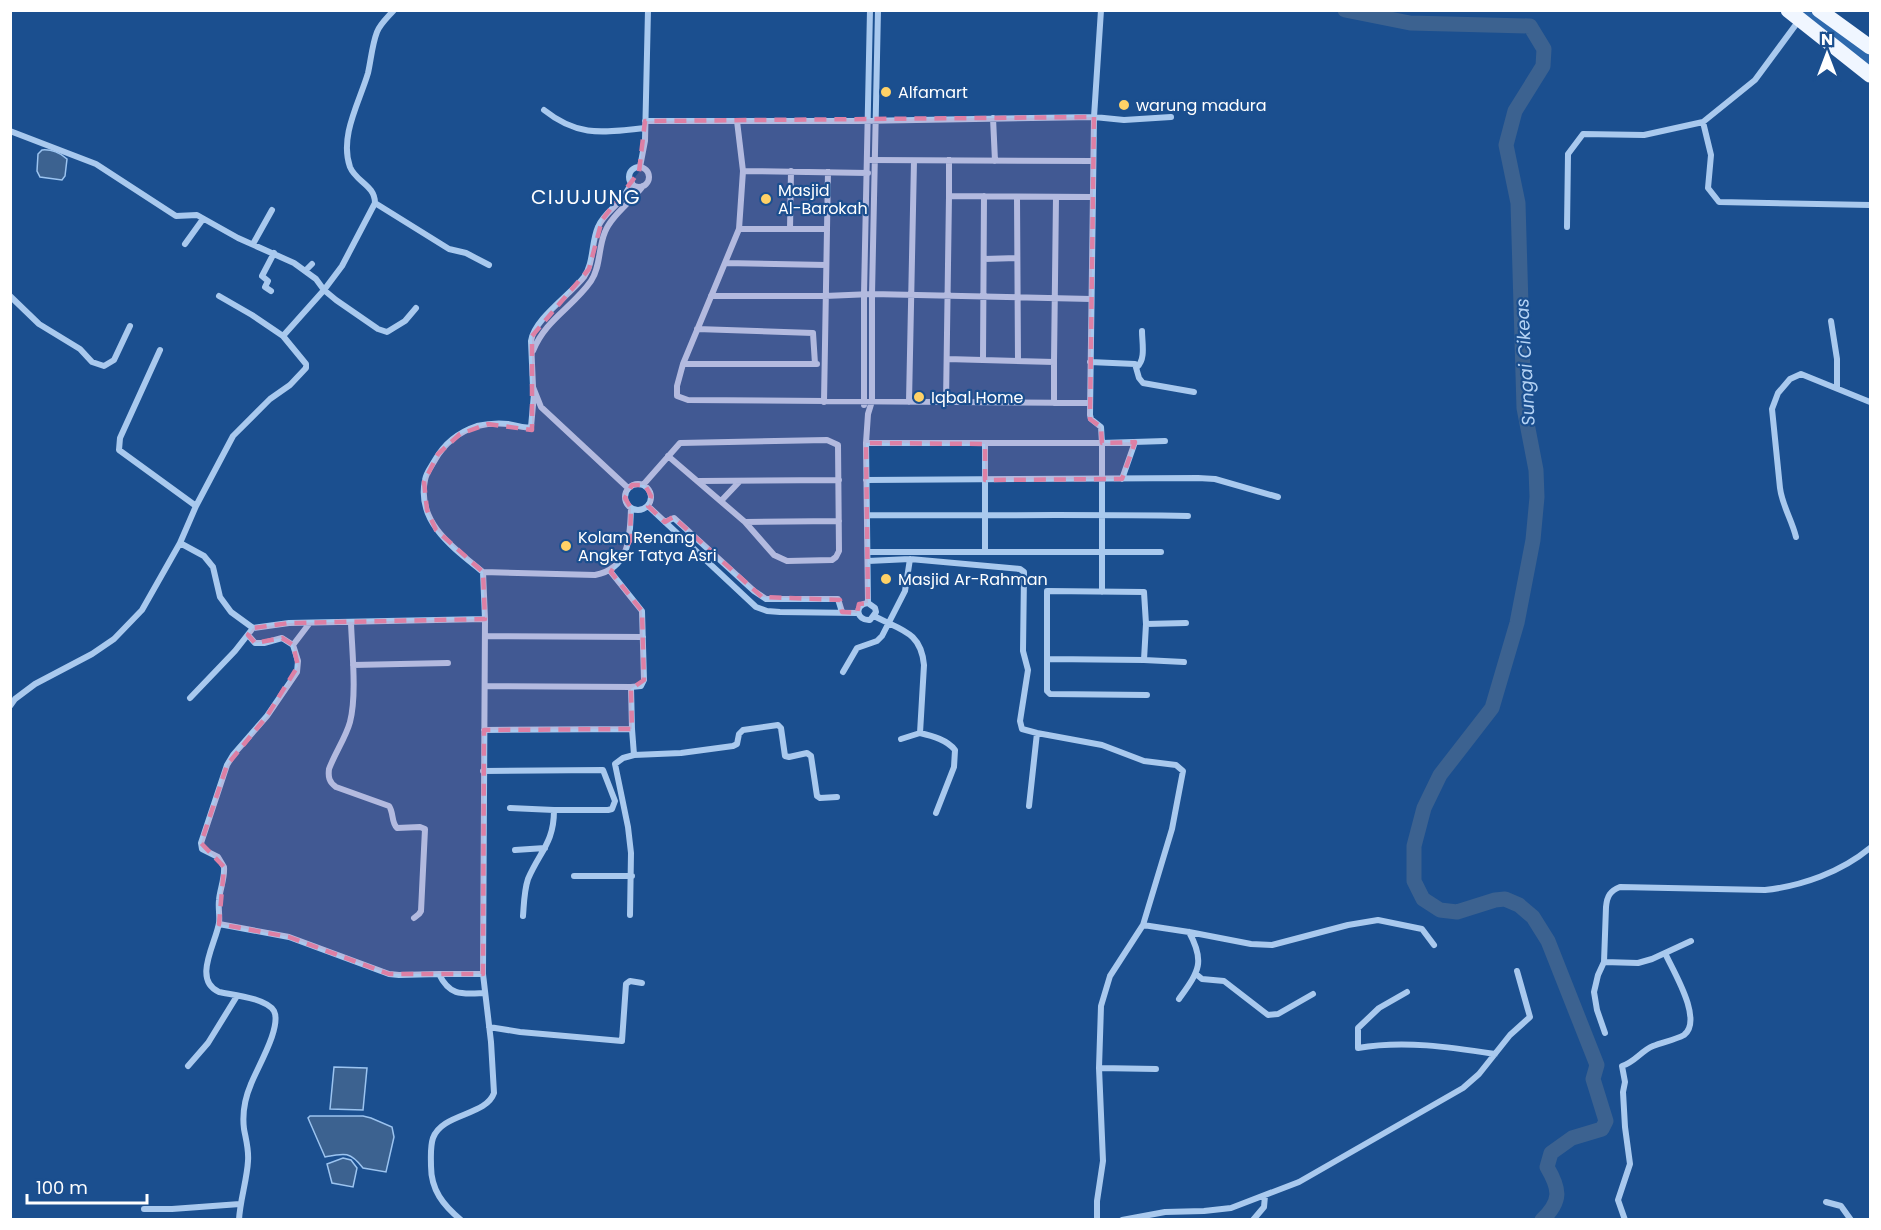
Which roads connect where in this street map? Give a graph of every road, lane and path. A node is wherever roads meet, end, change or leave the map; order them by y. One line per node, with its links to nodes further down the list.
1 (394, 10): 39 (street)
2 (648, 10): 18 (street)
3 (870, 10): 15 (street)
4 (878, 10): 16 (street)
5 (1101, 10): 11 (street)
6 (1819, 10): 8 (main road)
7 (1794, 15): 9 (main road); 17 (street)
8 (1870, 46)
9 (1870, 72)
10 (544, 110): 18 (street)
11 (1094, 117): 12 (street); 13 (street); 25 (street)
12 (1171, 117)
13 (993, 118): 16 (street); 24 (street)
14 (737, 121): 15 (street); 18 (street); 27 (street)
15 (867, 121): 16 (street); 20 (street)
16 (875, 121): 21 (street)
17 (1703, 123): 40 (street); 43 (street)
18 (645, 124): 26 (street)
19 (10, 131): 42 (street)
20 (867, 160): 21 (street); 30 (street)
21 (875, 160): 23 (street); 31 (street)
22 (949, 160): 23 (street); 24 (street); 34 (street)
23 (914, 161): 61 (street)
24 (995, 161): 25 (street)
25 (1093, 161): 38 (street)
26 (640, 167): 32 (street); 33 (street)
27 (743, 171): 28 (street); 44 (street)
28 (791, 171): 29 (street); 45 (street)
29 (828, 172): 30 (street); 46 (street)
30 (866, 173): 31 (street); 59 (street)
31 (875, 173): 60 (street)
32 (632, 183): 33 (street); 79 (street)
33 (643, 186): 79 (street)
34 (949, 196): 35 (street); 66 (street)
35 (984, 196): 36 (street); 51 (street)
36 (1017, 197): 37 (street); 50 (street)
37 (1056, 197): 38 (street); 69 (street)
38 (1092, 197): 70 (street)
39 (375, 203): 55 (street); 57 (street)
40 (1870, 205)
41 (272, 210): 48 (street)
42 (203, 219): 47 (street); 48 (street)
43 (1567, 227)
44 (738, 229): 45 (street); 52 (street)
45 (790, 229): 46 (street)
46 (826, 229): 54 (street)
47 (185, 244)
48 (253, 244): 49 (street)
49 (274, 253): 56 (street); 58 (street)
50 (1017, 258): 51 (street); 68 (street)
51 (984, 259): 67 (street)
52 (725, 263): 54 (street); 64 (street)
53 (312, 264): 56 (street)
54 (826, 265): 65 (street)
55 (489, 266)
56 (305, 271): 57 (street)
57 (324, 290): 72 (street); 77 (street)
58 (271, 291)
59 (864, 294): 60 (street); 65 (street); 93 (street)
60 (872, 294): 61 (street); 94 (street)
61 (912, 295): 66 (street); 95 (street)
62 (10, 296): 71 (street)
63 (219, 296): 77 (street)
64 (711, 296): 65 (street); 75 (street)
65 (825, 296): 87 (street)
66 (948, 296): 67 (street); 80 (street)
67 (984, 296): 68 (street); 81 (street)
68 (1017, 297): 69 (street); 82 (street)
69 (1055, 298): 70 (street); 83 (street)
70 (1091, 299): 84 (street)
71 (13, 304): 74 (street)
72 (416, 308)
73 (1831, 321): 89 (street)
74 (130, 326)
75 (697, 329): 85 (street); 86 (street)
76 (1142, 331): 88 (street)
77 (283, 336): 118 (street)
78 (160, 350): 118 (street)
79 (532, 353): 91 (street)
80 (947, 359): 81 (street); 97 (street)
81 (983, 360): 82 (street)
82 (1018, 361): 83 (street)
83 (1053, 362): 98 (street)
84 (1090, 362): 88 (street); 99 (street)
85 (683, 364): 86 (street); 92 (street)
86 (815, 364): 87 (street)
87 (824, 364): 92 (street)
88 (1137, 367): 90 (street)
89 (1837, 387): 96 (street); 128 (street)
90 (1194, 392)
91 (534, 393): 115 (street); 139 (street)
92 (824, 402): 93 (street)
93 (863, 402): 94 (street); 100 (street)
94 (872, 402): 95 (street); 100 (street)
95 (909, 402): 97 (street)
96 (1870, 402)
97 (946, 403): 98 (street)
98 (1054, 403): 99 (street)
99 (1090, 403): 104 (street)
100 (868, 414): 103 (street)
101 (1165, 441): 102 (street)
102 (1135, 442): 104 (street); 108 (street)
103 (866, 443): 105 (street); 110 (street)
104 (1102, 443): 105 (street); 107 (street)
105 (985, 444): 111 (street)
106 (668, 456): 109 (street); 112 (street); 114 (street)
107 (1101, 479): 108 (street); 111 (street); 121 (street)
108 (1122, 479): 116 (street)
109 (839, 480): 113 (street); 125 (street)
110 (866, 480): 111 (street); 122 (street)
111 (985, 480): 123 (street)
112 (699, 481): 113 (street); 117 (street)
113 (739, 482): 117 (street)
114 (643, 484): 115 (street); 119 (street)
115 (628, 488): 120 (street)
116 (1278, 496)
117 (721, 501): 127 (street)
118 (196, 506): 129 (street)
119 (648, 506): 120 (street); 126 (street)
120 (631, 508): 138 (street)
121 (1102, 514): 123 (street); 124 (street); 133 (street)
122 (867, 515): 123 (street); 131 (street)
123 (986, 516): 132 (street)
124 (1188, 516)
125 (839, 520): 127 (street); 127 (street)
126 (665, 522): 130 (street); 135 (street)
127 (745, 522)
128 (1796, 537)
129 (180, 543): 157 (street); 172 (street)
130 (705, 545): 135 (street); 140 (street)
131 (868, 552): 132 (street); 137 (street)
132 (985, 552): 133 (street)
133 (1102, 552): 134 (street); 144 (street)
134 (1161, 552)
135 (698, 554): 141 (street)
136 (910, 559): 137 (street); 155 (street); 176 (street)
137 (868, 561): 146 (street)
138 (610, 571): 139 (street); 160 (street)
139 (483, 572): 151 (street)
140 (735, 573): 141 (street); 145 (street)
141 (728, 582): 147 (street)
142 (1038, 591): 143 (street)
143 (1047, 591): 144 (street); 162 (street)
144 (1102, 592): 156 (street)
145 (780, 599): 147 (street); 148 (street)
146 (868, 603): 149 (street); 150 (street)
147 (780, 612): 148 (street)
148 (842, 612): 149 (street)
149 (857, 612): 150 (street)
150 (874, 616): 155 (street)
151 (485, 619): 152 (street); 159 (street)
152 (351, 623): 154 (street); 166 (street)
153 (1186, 623): 156 (street)
154 (309, 624): 157 (street); 161 (street)
155 (889, 624): 167 (street); 175 (street)
156 (1146, 624): 163 (street)
157 (253, 628): 158 (street)
158 (248, 635): 161 (street); 171 (street)
159 (485, 636): 160 (street); 168 (street)
160 (643, 637): 169 (street)
161 (293, 645): 193 (street)
162 (1048, 660): 163 (street); 170 (street)
163 (1143, 660): 164 (street)
164 (1184, 662)
165 (448, 663): 166 (street)
166 (352, 665): 192 (street)
167 (843, 672)
168 (485, 686): 169 (street); 174 (street)
169 (631, 687): 173 (street)
170 (1147, 695)
171 (190, 698)
172 (10, 706)
173 (632, 729): 174 (street); 178 (street)
174 (484, 730): 179 (street)
175 (920, 733): 177 (street); 184 (street)
176 (1037, 733): 181 (street); 194 (street)
177 (901, 739)
178 (634, 754): 180 (street); 189 (street)
179 (483, 771): 183 (street); 202 (street)
180 (837, 797)
181 (1029, 806)
182 (510, 808): 183 (street)
183 (554, 810): 185 (street)
184 (936, 813)
185 (545, 848): 187 (street); 191 (street)
186 (1870, 848): 199 (street)
187 (515, 850)
188 (574, 876): 189 (street)
189 (632, 876): 190 (street)
190 (630, 915)
191 (523, 916)
192 (414, 918)
193 (219, 924): 201 (street); 208 (street)
194 (1143, 925): 195 (street); 214 (street)
195 (1190, 932): 197 (street); 203 (street)
196 (1690, 941): 198 (street)
197 (1434, 945)
198 (1665, 953): 199 (street); 225 (street)
199 (1604, 962): 211 (street)
200 (1517, 971): 212 (street)
201 (439, 974): 202 (street); 206 (street)
202 (483, 974): 206 (street)
203 (1196, 974): 207 (street); 209 (street)
204 (642, 983): 210 (street)
205 (1407, 992): 212 (street)
206 (485, 993): 210 (street)
207 (1313, 994)
208 (237, 996): 213 (street); 218 (street)
209 (1179, 999)
210 (489, 1027): 221 (street)
211 (1605, 1033)
212 (1495, 1054): 216 (street)
213 (188, 1066)
214 (1099, 1068): 215 (street); 222 (street)
215 (1156, 1069)
216 (1265, 1196): 223 (street); 224 (street)
217 (1826, 1202): 226 (street)
218 (240, 1204): 219 (street); 220 (street)
219 (144, 1209)
220 (239, 1220)
221 (461, 1220)
222 (1097, 1220)
223 (1122, 1220)
224 (1253, 1220)
225 (1625, 1220)
226 (1851, 1220)

